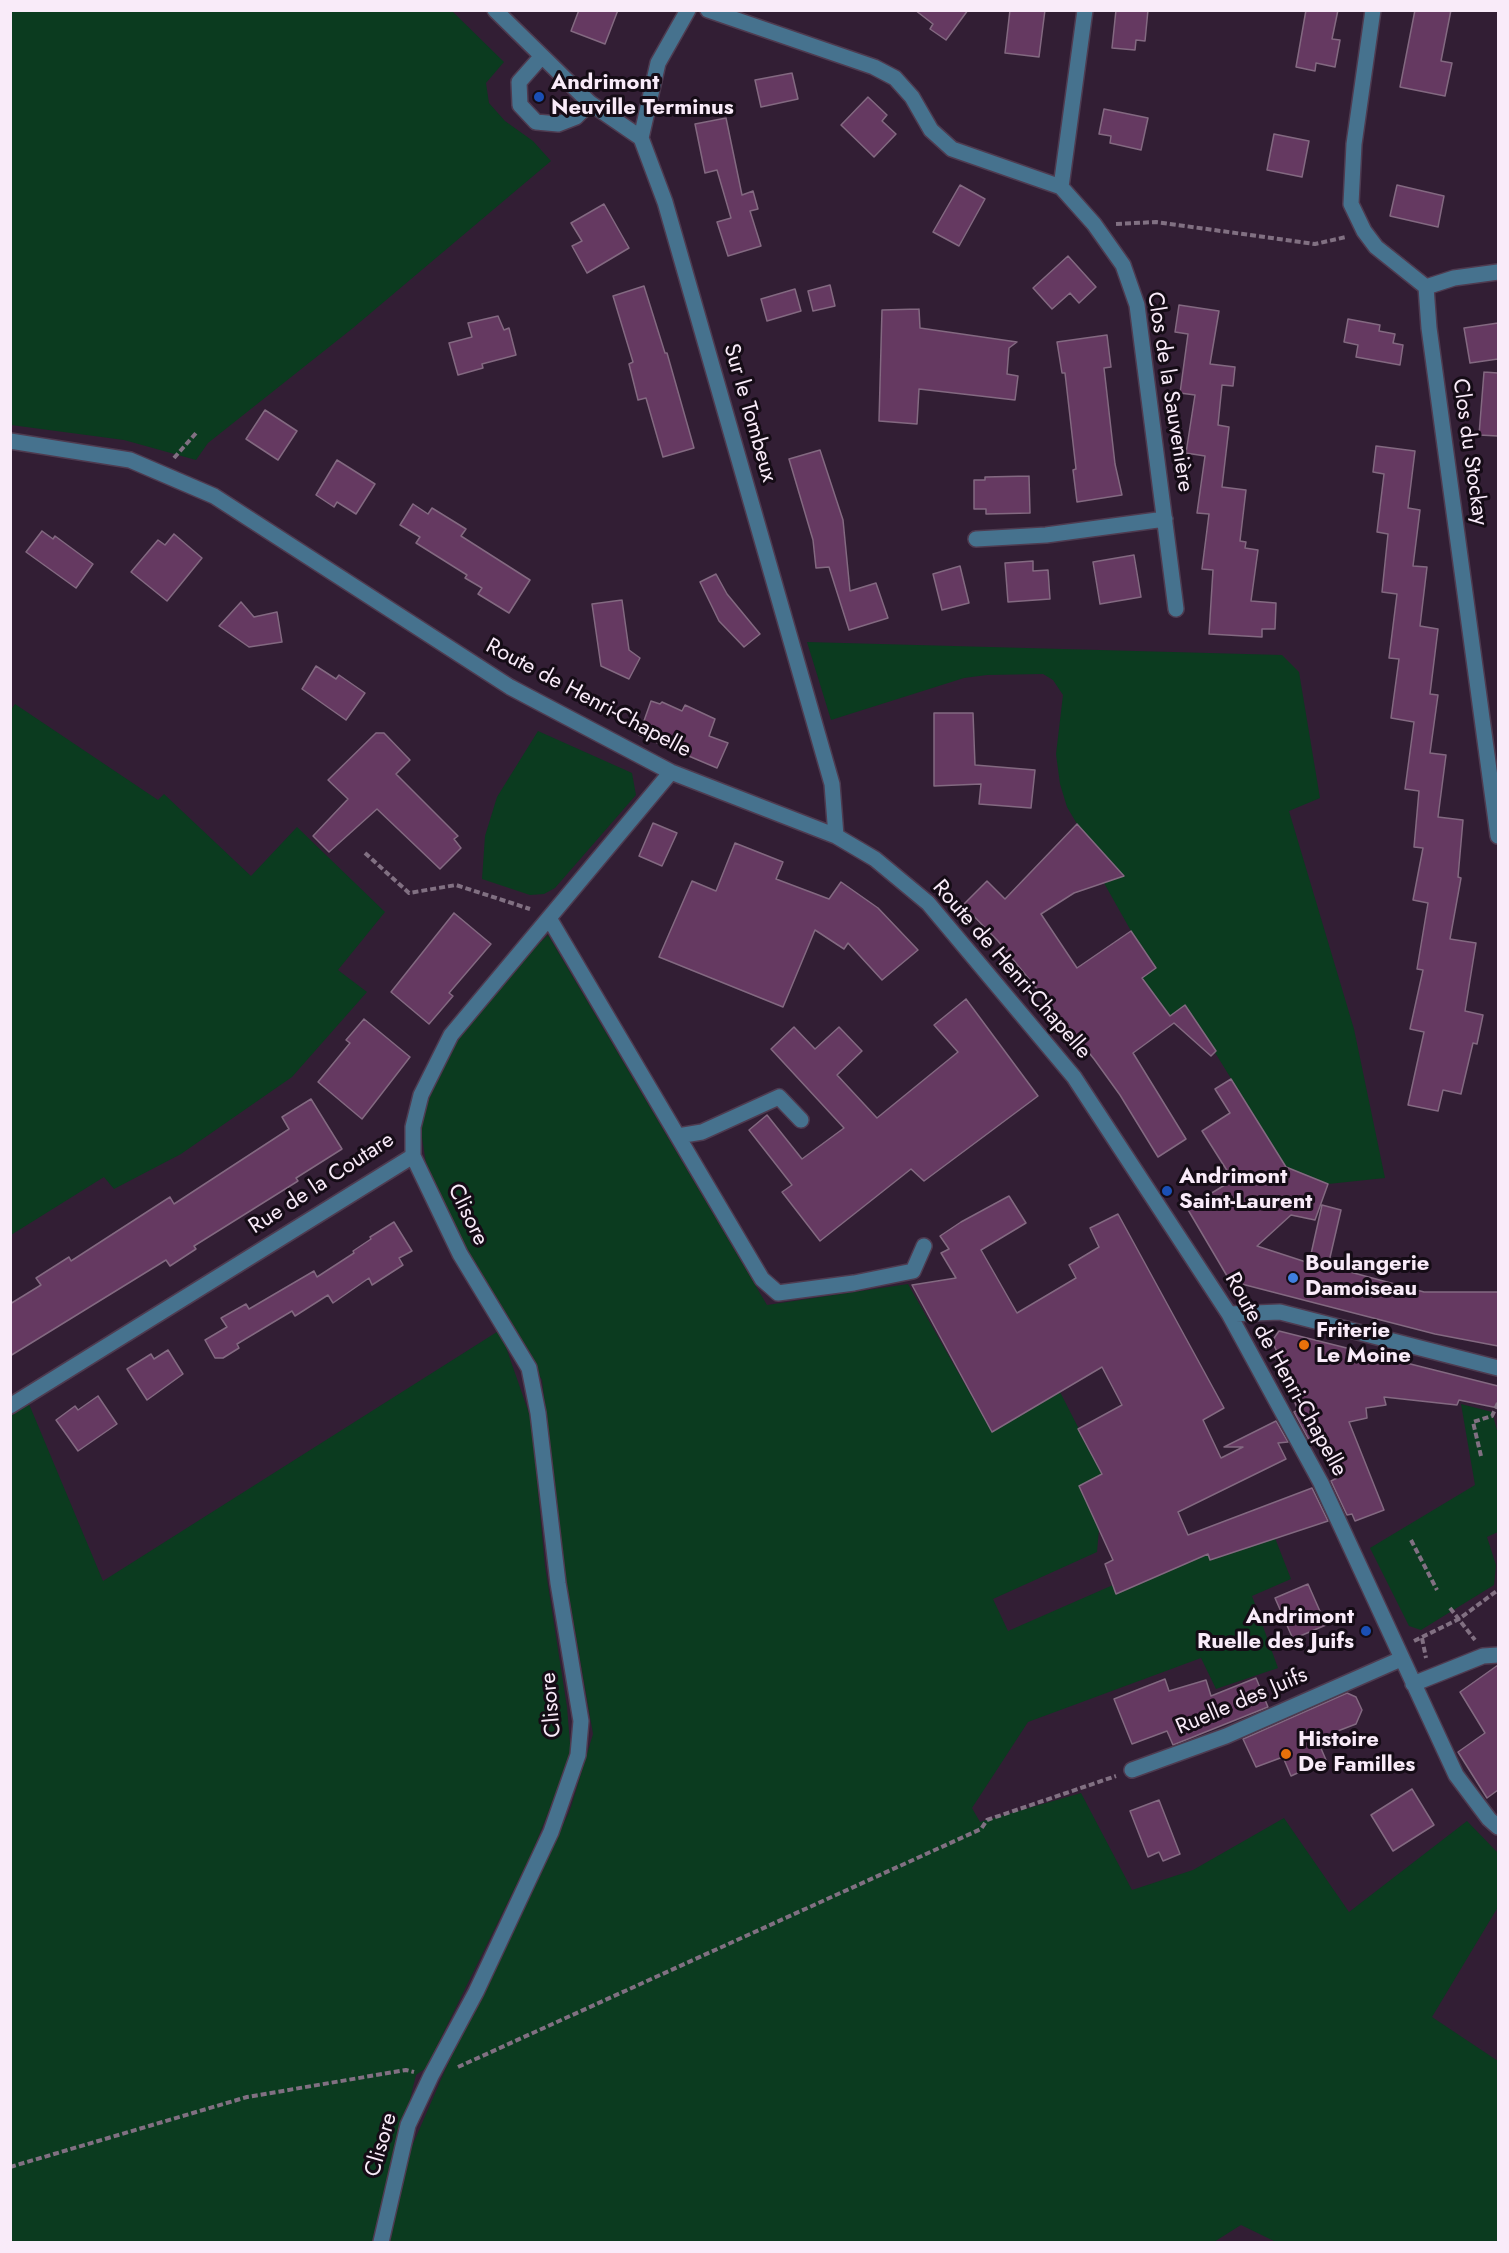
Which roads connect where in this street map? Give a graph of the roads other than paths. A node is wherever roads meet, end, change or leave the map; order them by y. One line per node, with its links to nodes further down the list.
1 (495, 10): 6 (street)
2 (688, 10): 8 (street)
3 (708, 10): 9 (street, Clos de la Sauvenière)
4 (1085, 10): 9 (street)
5 (1373, 10): 11 (street)
6 (542, 56): 7 (street); 7 (street)
7 (590, 103): 8 (street)
8 (641, 138): 17 (street, Sur le Tombeux)
9 (1061, 187): 13 (street, Clos de la Sauvenière)
10 (1498, 272): 11 (street)
11 (1426, 287): 18 (street, Clos du Stockay)
12 (10, 441): 16 (street, Route de Henri-Chapelle)
13 (1165, 519): 14 (street, Clos de la Sauvenière); 15 (street, Clos de la Sauvenière)
14 (976, 538)
15 (1176, 609)
16 (670, 772): 17 (street, Route de Henri-Chapelle); 19 (street, Rue de la Coutare)
17 (836, 836): 24 (street, Route de Henri-Chapelle)
18 (1498, 836)
19 (549, 918): 21 (street); 22 (street, Rue de la Coutare)
20 (801, 1120): 21 (street)
21 (678, 1136): 23 (street)
22 (413, 1156): 26 (street, Rue de la Coutare); 32 (street, Clisore)
23 (924, 1246)
24 (1229, 1314): 25 (street); 27 (street, Route de Henri-Chapelle)
25 (1498, 1368)
26 (10, 1406)
27 (1399, 1653): 29 (street, Route de Henri-Chapelle); 30 (street, Ruelle des Juifs)
28 (1498, 1655): 29 (street)
29 (1413, 1684): 31 (street, Route de Henri-Chapelle)
30 (1132, 1770)
31 (1498, 1827)
32 (381, 2242)

